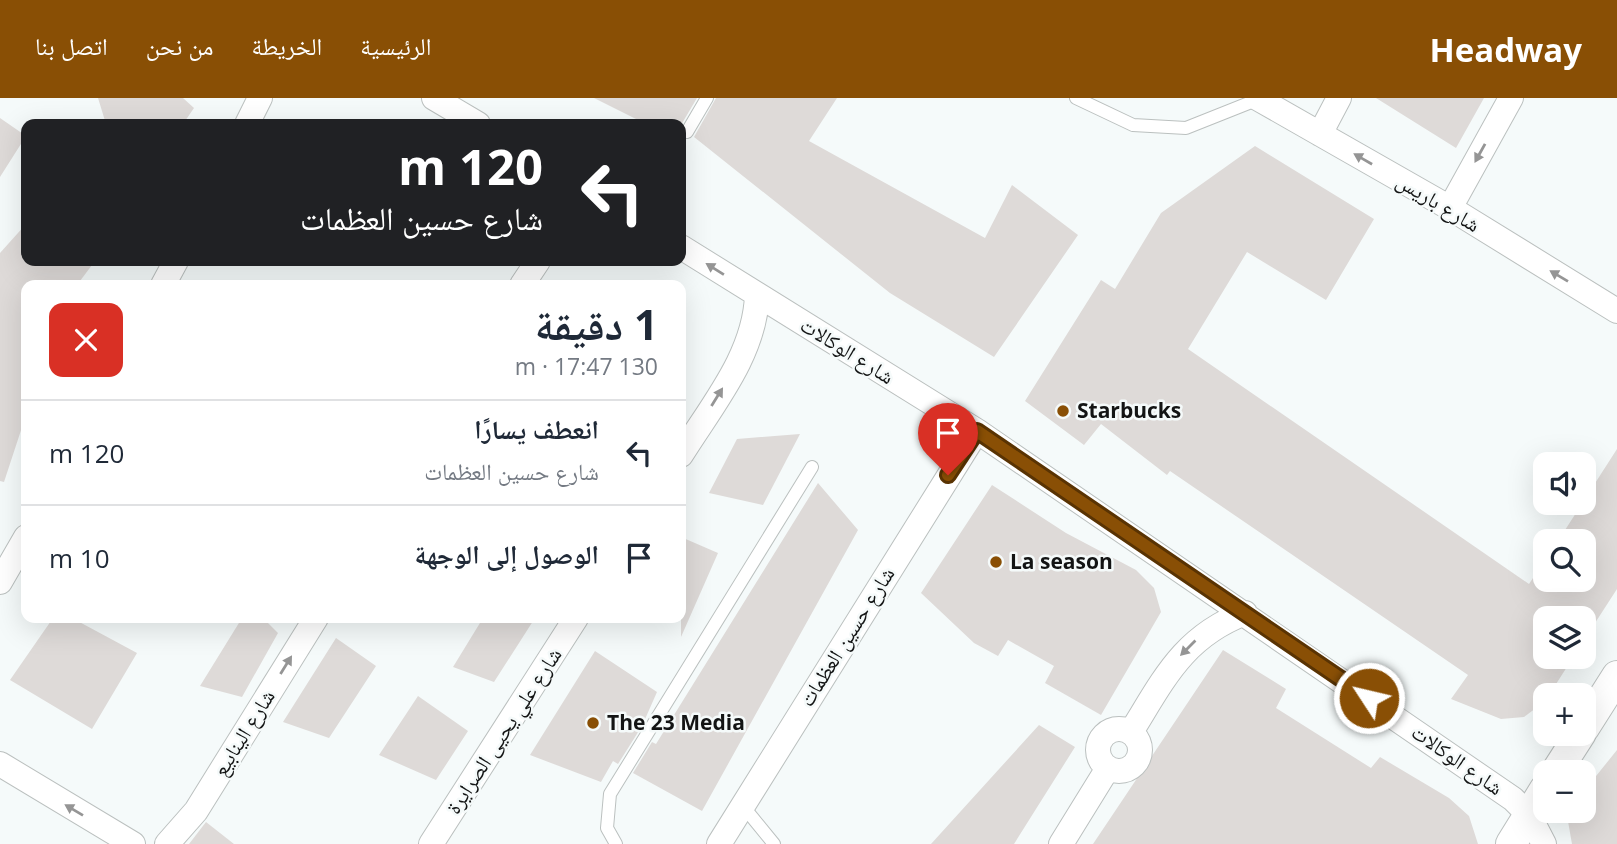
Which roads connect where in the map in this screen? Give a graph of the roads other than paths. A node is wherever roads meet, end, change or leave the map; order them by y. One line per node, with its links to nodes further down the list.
1 (260, 98): 8 (street)
2 (434, 98): 9 (street)
3 (707, 98): 10 (lane)
4 (1076, 98): 5 (lane)
5 (1258, 98): 11 (street, شارع باريس)
6 (1339, 98): 11 (street)
7 (1511, 98): 12 (street, one-way to 12)
8 (250, 119)
9 (470, 119)
10 (687, 132)
11 (1320, 134): 12 (street, شارع باريس, one-way to 11)
12 (1450, 208): 15 (street, شارع باريس, one-way to 12)
13 (686, 250): 14 (street, شارع الوكالات, one-way to 13)
14 (757, 295): 16 (street, شارع الوكالات); 17 (street, one-way to 14)
15 (1617, 311)
16 (977, 431): 21 (street, شارع الوكالات); 27 (street, شارع حسين العظمات)
17 (686, 447)
18 (812, 467): 33 (lane)
19 (21, 546): 20 (street)
20 (0, 582)
21 (1245, 613): 29 (street, شارع الوكالات); 36 (street, one-way to 36)
22 (313, 623): 31 (street, شارع الينابيع, one-way to 22)
23 (573, 623): 32 (street, شارع علي يحيى الصرايرة)
24 (1617, 676): 25 (street)
25 (1596, 710)
26 (0, 764): 30 (street, one-way to 26)
27 (743, 806): 34 (street, شارع حسين العظمات); 35 (lane)
28 (1533, 808): 29 (street)
29 (1529, 815): 37 (street); 38 (street)
30 (133, 844)
31 (167, 844)
32 (431, 844)
33 (616, 844)
34 (719, 844)
35 (774, 844)
36 (1061, 844)
37 (1511, 844)
38 (1544, 844)

